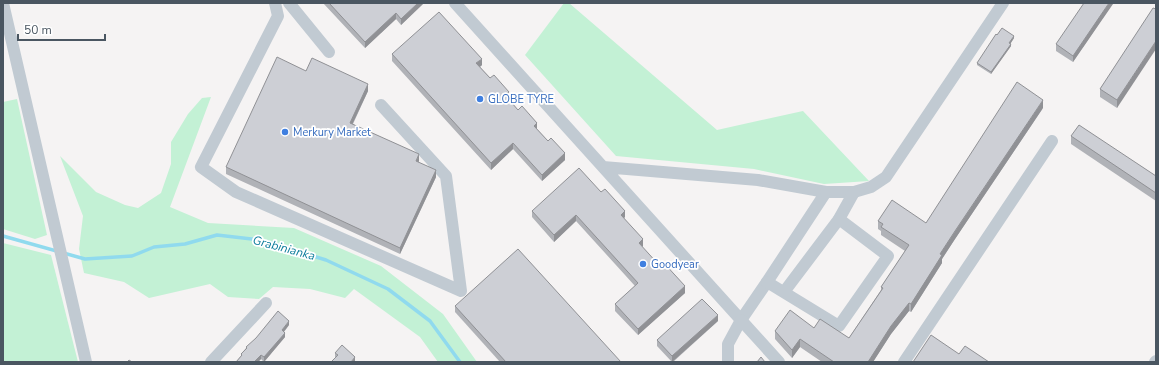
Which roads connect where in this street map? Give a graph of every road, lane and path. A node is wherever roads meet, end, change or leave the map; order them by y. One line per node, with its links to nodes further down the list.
1 (3, 3): 17 (street)
2 (275, 3): 7 (street)
3 (289, 3): 6 (street)
4 (455, 3): 9 (street)
5 (1003, 3): 11 (street)
6 (329, 52)
7 (381, 105)
8 (1052, 141): 21 (street)
9 (603, 167): 10 (street); 16 (street)
10 (826, 192): 11 (street); 13 (street)
11 (854, 192): 12 (street)
12 (839, 219): 14 (street); 14 (street)
13 (767, 282): 14 (street); 16 (street)
14 (784, 292)
15 (266, 303): 18 (street)
16 (741, 320): 19 (street); 20 (street)
17 (86, 362)
18 (211, 362)
19 (728, 362)
20 (779, 362)
21 (904, 362)

